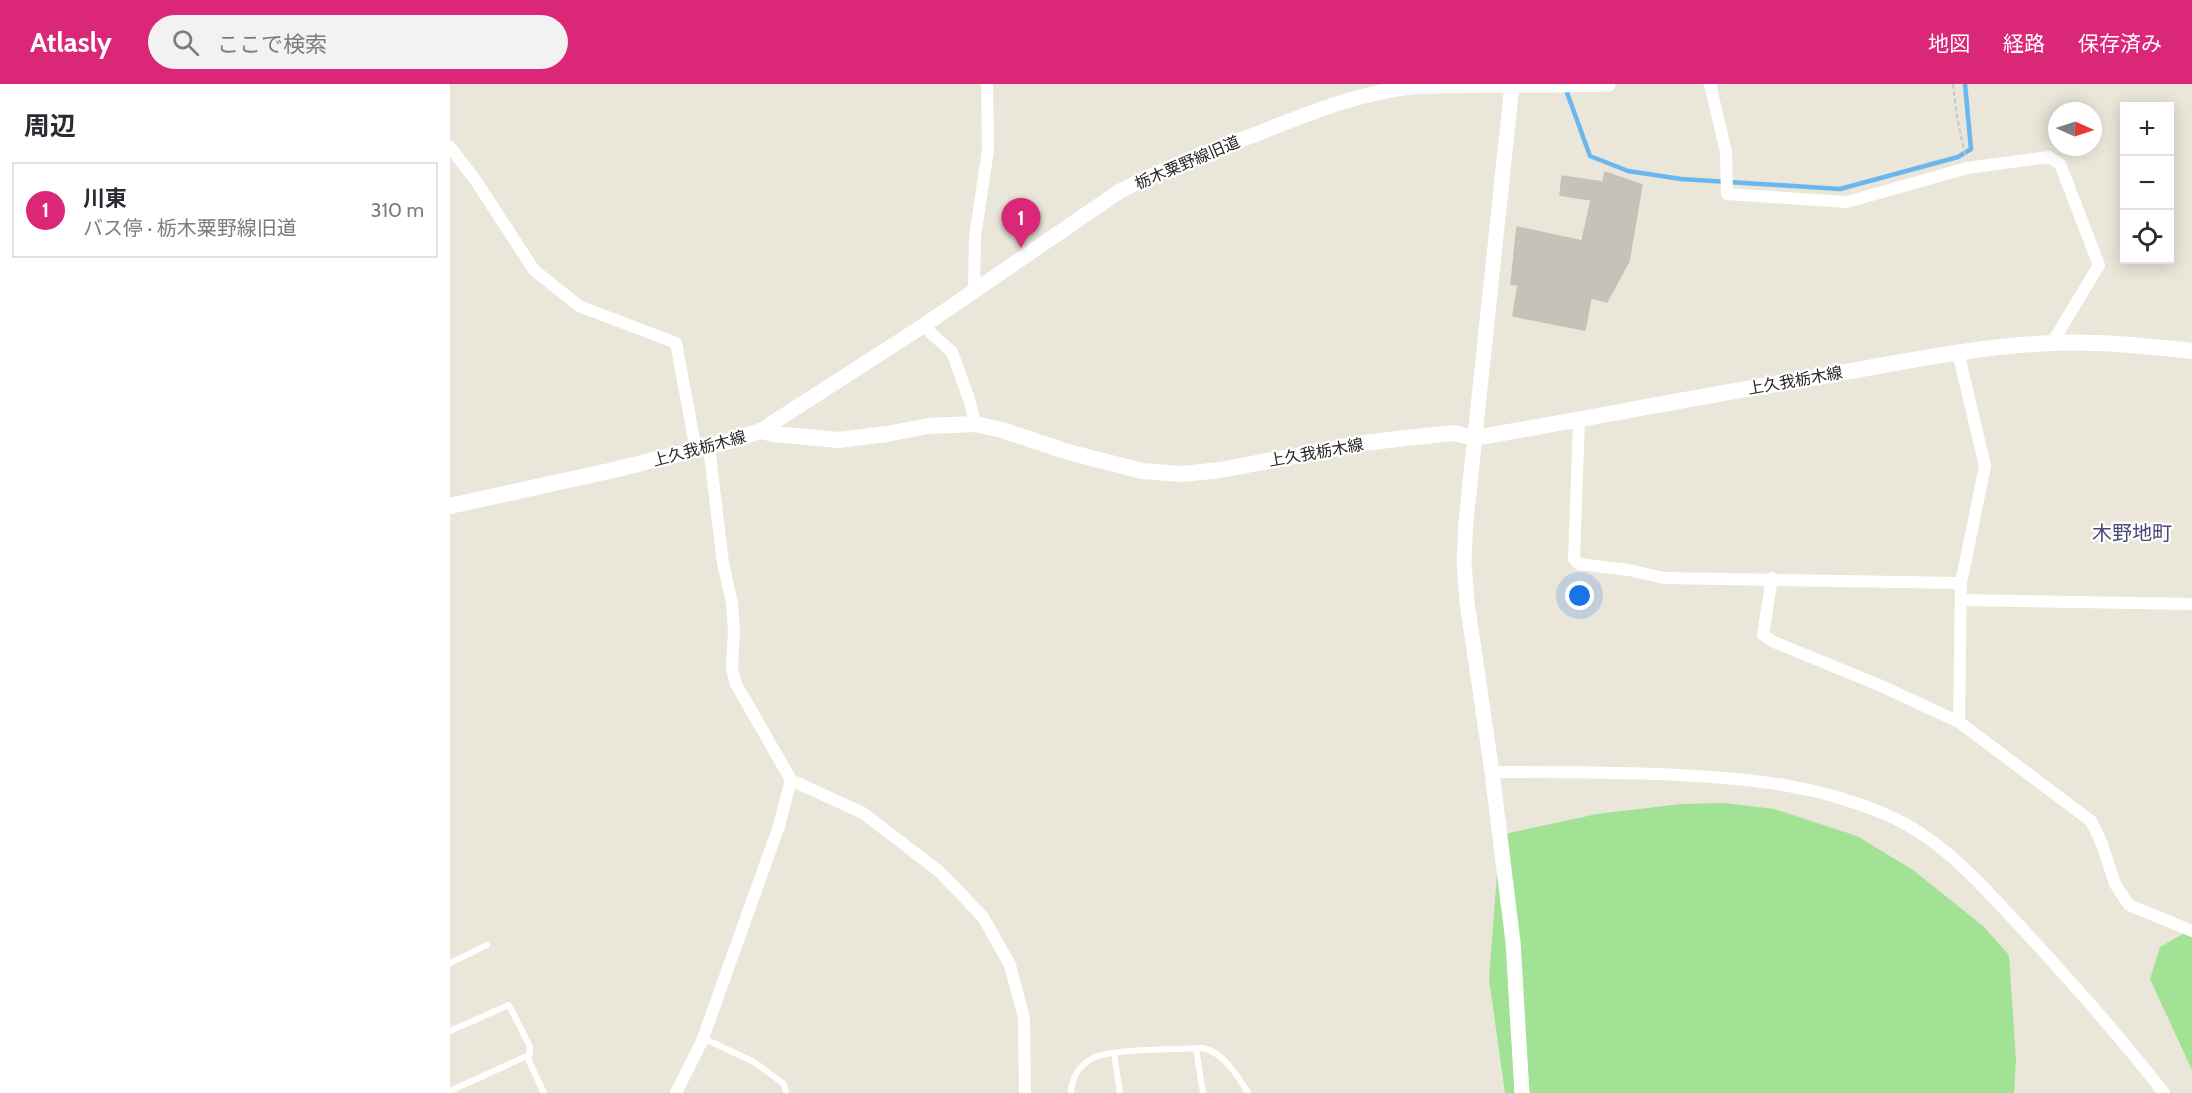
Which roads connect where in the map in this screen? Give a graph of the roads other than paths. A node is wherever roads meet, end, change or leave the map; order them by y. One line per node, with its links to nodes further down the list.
1 (987, 84): 7 (street)
2 (1608, 84): 5 (street, 栃木粟野線旧道)
3 (1710, 84): 9 (street)
4 (1512, 85): 5 (street, 栃木粟野線旧道); 7 (street, 栃木粟野線旧道); 15 (street)
5 (1572, 85)
6 (450, 147): 16 (street)
7 (974, 291): 8 (street, 栃木粟野線旧道)
8 (923, 326): 13 (street); 14 (street, 栃木粟野線旧道)
9 (2052, 343): 10 (main road, 上久我栃木線); 11 (main road, 上久我栃木線)
10 (2192, 351)
11 (1959, 352): 12 (main road, 上久我栃木線); 19 (street)
12 (1579, 420): 15 (main road, 上久我栃木線); 18 (street)
13 (975, 424): 14 (main road, 上久我栃木線); 15 (main road, 上久我栃木線)
14 (760, 431): 16 (main road, 上久我栃木線)
15 (1474, 438): 23 (street)
16 (702, 448): 17 (main road, 上久我栃木線); 24 (street)
17 (450, 506)
18 (1772, 578): 19 (street); 22 (street)
19 (1961, 583): 20 (street)
20 (1960, 600): 21 (street); 22 (street)
21 (2192, 604)
22 (1959, 722): 25 (street)
23 (1492, 772): 42 (street); 43 (street)
24 (791, 780): 29 (street); 37 (street)
25 (2192, 931)
26 (487, 945): 27 (lane)
27 (450, 963)
28 (450, 1031): 32 (lane)
29 (703, 1038): 35 (street); 36 (lane)
30 (1196, 1049): 31 (lane); 40 (lane); 41 (lane)
31 (1114, 1053): 38 (lane); 39 (lane)
32 (529, 1055): 33 (lane); 34 (lane)
33 (450, 1091)
34 (544, 1093)
35 (676, 1093)
36 (786, 1093)
37 (1025, 1093)
38 (1071, 1093)
39 (1120, 1093)
40 (1203, 1093)
41 (1248, 1093)
42 (1522, 1093)
43 (2164, 1093)

